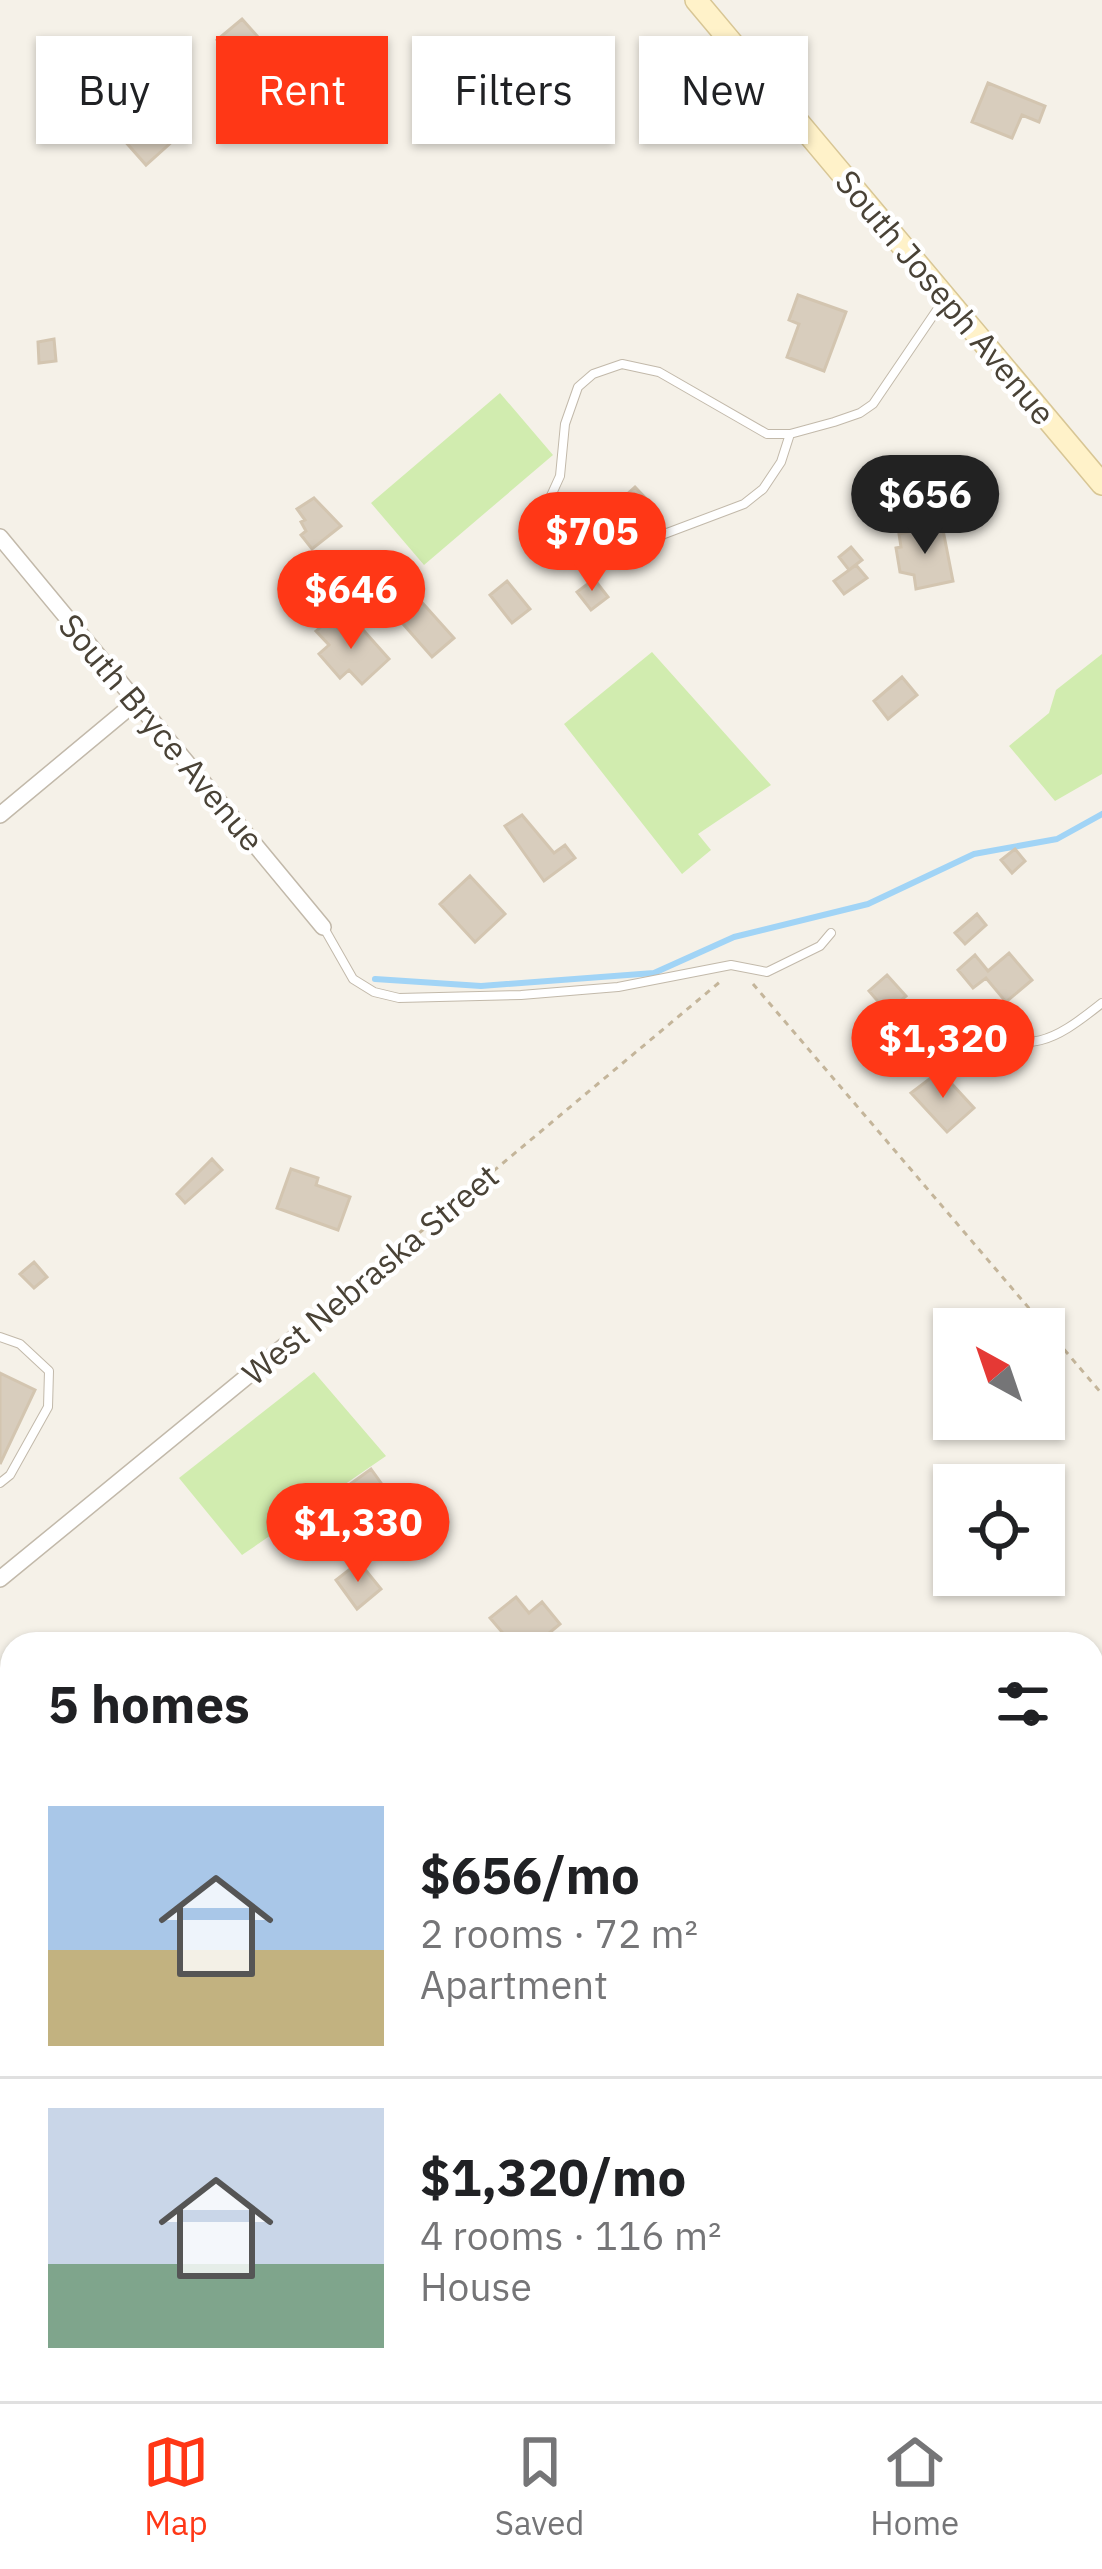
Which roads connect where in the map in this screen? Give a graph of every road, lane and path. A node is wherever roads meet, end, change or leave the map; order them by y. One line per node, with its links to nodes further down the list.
1 (696, 0): 2 (main road, South Joseph Avenue)
2 (946, 296): 3 (lane); 4 (main road, South Joseph Avenue)
3 (790, 434): 3 (lane)
4 (1102, 484)
5 (0, 537): 6 (street, South Bryce Avenue)
6 (137, 701): 7 (street); 8 (street, South Bryce Avenue)
7 (0, 815)
8 (323, 926): 10 (lane)
9 (831, 933): 10 (lane)
10 (739, 967): 14 (path, West Nebraska Street); 15 (path)
11 (1102, 1003): 12 (lane)
12 (969, 1036)
13 (0, 1337): 16 (lane)
14 (294, 1338): 17 (street, West Nebraska Street)
15 (1102, 1394)
16 (0, 1483)
17 (0, 1579)

